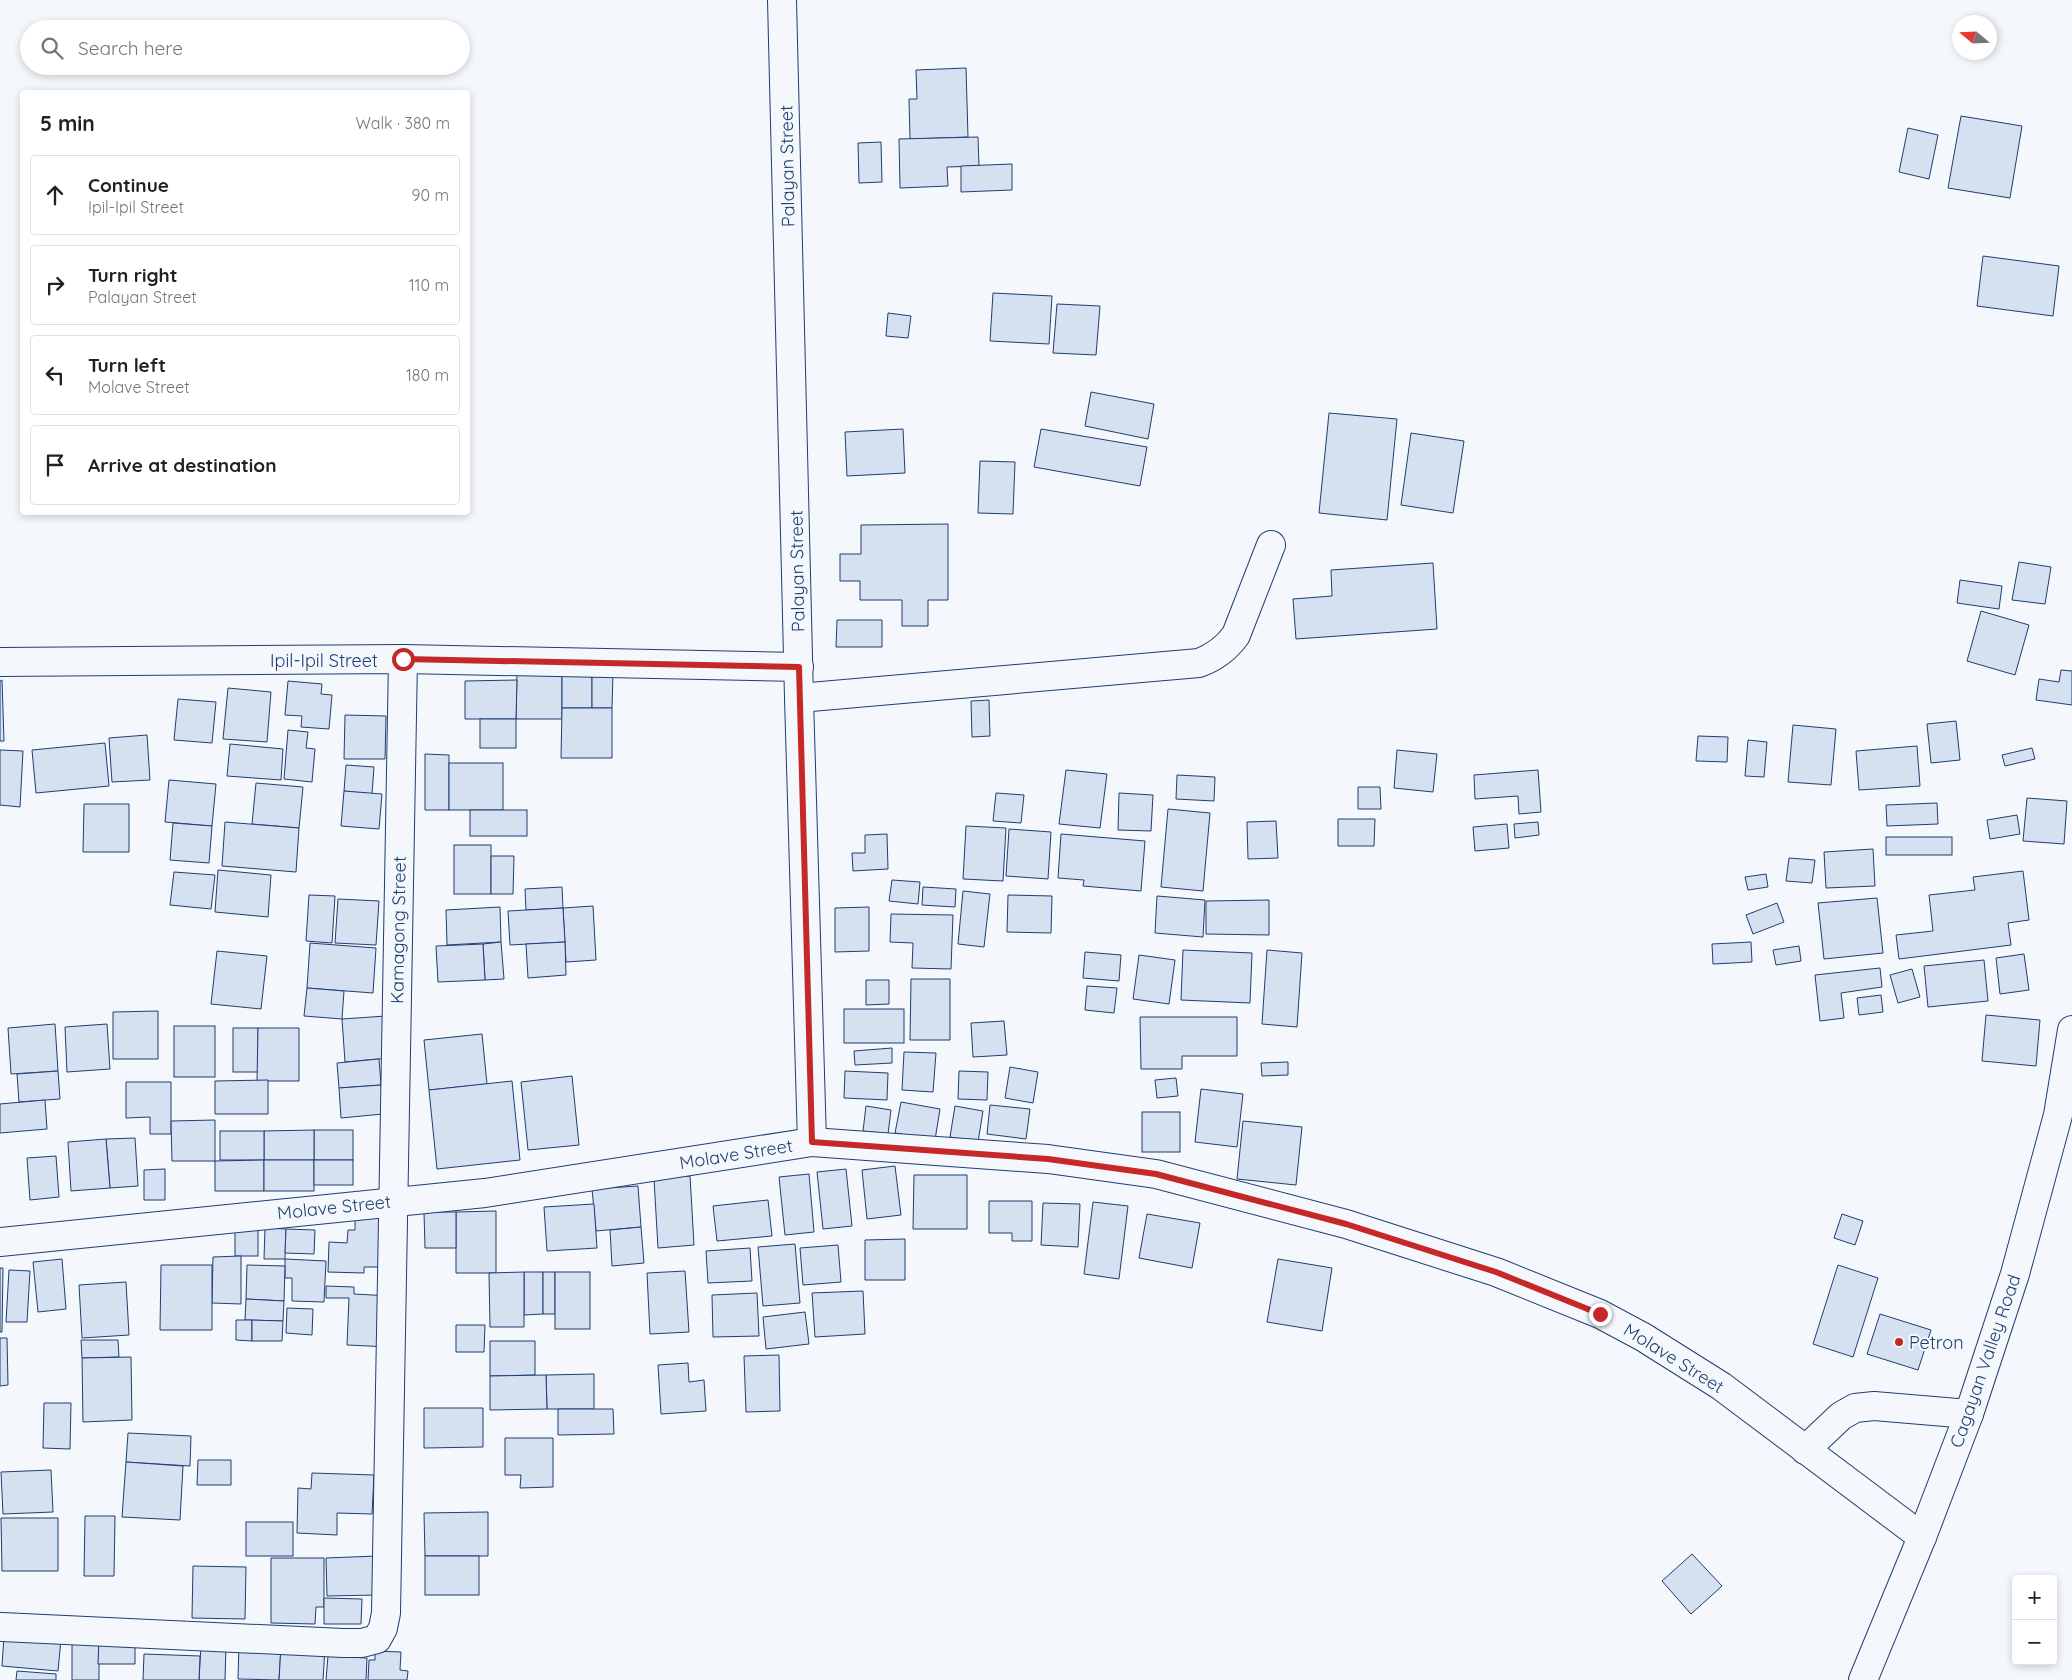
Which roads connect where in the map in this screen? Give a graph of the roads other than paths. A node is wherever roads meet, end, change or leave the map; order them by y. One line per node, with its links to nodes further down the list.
1 (782, 0): 5 (street, Palayan Street)
2 (1271, 545): 6 (street)
3 (403, 659): 4 (street, Ipil-Ipil Street); 5 (street, Ipil-Ipil Street); 9 (street, Kamagong Street)
4 (0, 662)
5 (799, 667): 6 (street, Palayan Street)
6 (799, 698): 8 (street, Palayan Street)
7 (2072, 1030): 11 (street, Cagayan Valley Road)
8 (812, 1142): 9 (street, Molave Street); 12 (street, Molave Street)
9 (394, 1201): 10 (street, Molave Street); 14 (street, Kamagong Street)
10 (0, 1242)
11 (1970, 1414): 12 (street); 13 (street, Cagayan Valley Road)
12 (1805, 1450): 13 (street, Molave Street)
13 (1922, 1537): 15 (street, Cagayan Valley Road)
14 (2, 1628)
15 (1863, 1680)

